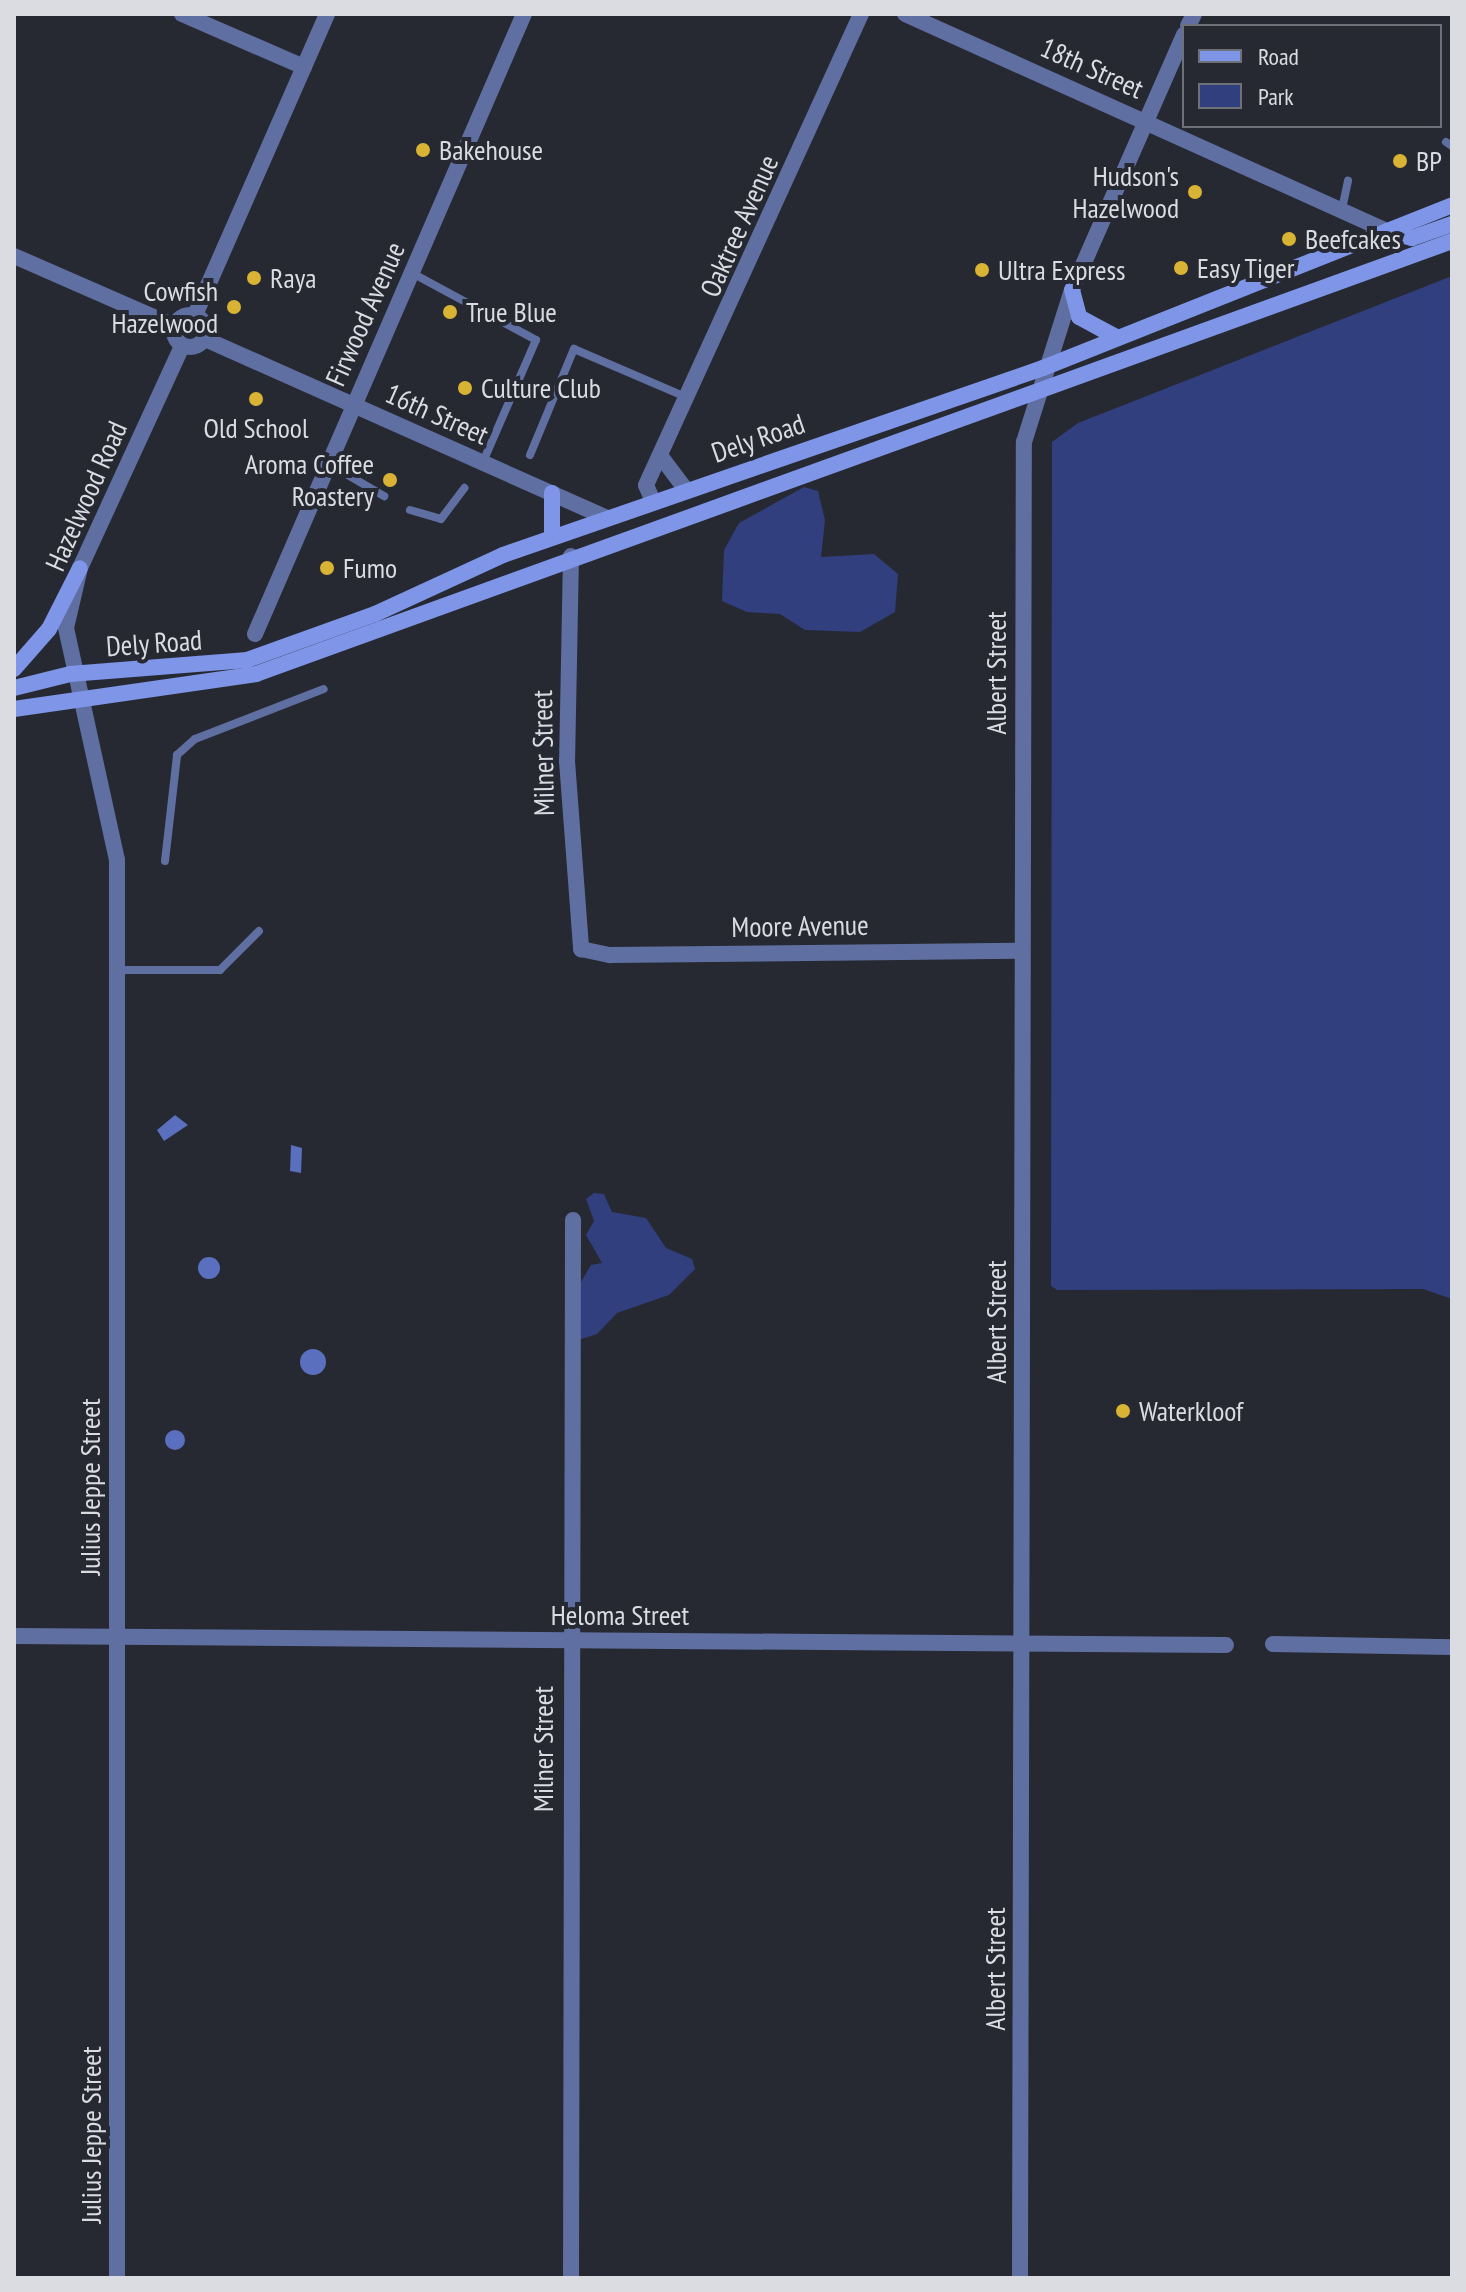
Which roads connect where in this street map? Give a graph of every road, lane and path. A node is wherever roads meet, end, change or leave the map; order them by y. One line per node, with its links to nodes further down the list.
1 (182, 14): 7 (street)
2 (327, 14): 7 (street)
3 (524, 14): 16 (street, Firwood Avenue)
4 (861, 14): 25 (street, Oaktree Avenue)
5 (905, 14): 8 (street, 18th Street)
6 (1182, 39): 8 (street, Albert Street)
7 (304, 67): 18 (street)
8 (1144, 119): 11 (street, 18th Street); 17 (street, Albert Street)
9 (1348, 181): 11 (lane)
10 (1452, 205): 13 (main road, Dely Road)
11 (1342, 209): 13 (street, 18th Street)
12 (1452, 224): 13 (main road)
13 (1387, 231): 20 (main road, Dely Road)
14 (1452, 241): 24 (main road, Dely Road)
15 (14, 256): 19 (street)
16 (411, 273): 26 (street, Firwood Avenue); 29 (lane)
17 (1072, 290): 20 (main road); 23 (street, Albert Street)
18 (195, 315): 19 (street); 21 (street)
19 (174, 326): 22 (street)
20 (1118, 338): 23 (main road, Dely Road)
21 (205, 339): 22 (street); 26 (street, 16th Street)
22 (182, 346): 41 (street, Hazelwood Road)
23 (1043, 368): 24 (street, Albert Street); 32 (main road, Dely Road)
24 (1035, 394): 37 (main road, Dely Road); 52 (street, Albert Street)
25 (691, 398): 27 (lane); 28 (street, Oaktree Avenue)
26 (354, 405): 29 (street, 16th Street); 30 (street, Firwood Avenue)
27 (530, 455)
28 (662, 458): 32 (street); 35 (street, Oaktree Avenue)
29 (483, 462): 33 (street, 16th Street)
30 (329, 464): 34 (lane); 42 (street, Firwood Avenue)
31 (464, 488): 36 (lane)
32 (686, 490): 35 (main road, Dely Road)
33 (552, 493): 38 (street, 16th Street); 39 (main road)
34 (384, 496)
35 (653, 501): 38 (main road, Dely Road)
36 (410, 510)
37 (703, 510): 38 (main road); 40 (main road, Dely Road)
38 (605, 517): 39 (main road, Dely Road)
39 (552, 537): 44 (main road, Dely Road)
40 (571, 556): 47 (main road, Dely Road); 51 (street, Milner Street)
41 (80, 568): 43 (main road); 44 (street, Hazelwood Road)
42 (255, 634)
43 (14, 669)
44 (70, 674): 45 (main road, Dely Road); 47 (street, Hazelwood Road)
45 (14, 688)
46 (324, 689): 49 (lane)
47 (77, 700): 48 (main road, Dely Road); 53 (street, Julius Jeppe Street)
48 (14, 709)
49 (165, 861)
50 (259, 931): 53 (lane)
51 (581, 949): 52 (street, Moore Avenue)
52 (1022, 951): 57 (street, Albert Street)
53 (117, 970): 55 (street, Julius Jeppe Street)
54 (573, 1220): 58 (street, Milner Street)
55 (116, 1634): 56 (street, Heloma Street); 58 (street, Heloma Street); 62 (street, Julius Jeppe Street)
56 (14, 1636)
57 (1022, 1641): 58 (street, Heloma Street); 60 (street, Heloma Street); 64 (street, Albert Street)
58 (568, 1642): 63 (street, Milner Street)
59 (1273, 1644): 61 (street)
60 (1226, 1645)
61 (1452, 1647)
62 (117, 2278)
63 (571, 2278)
64 (1020, 2278)

